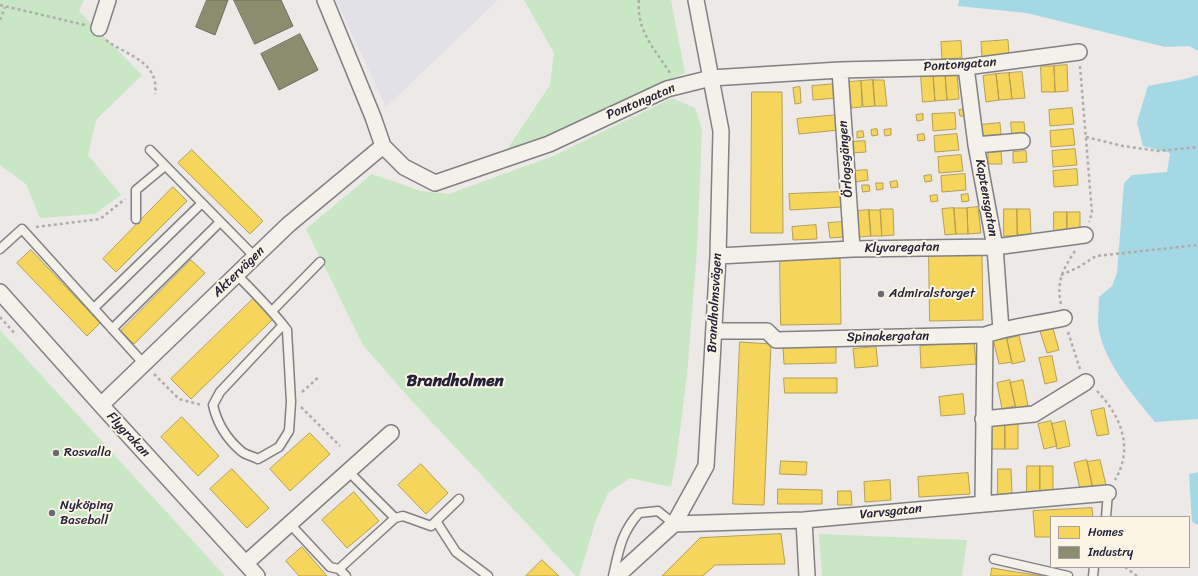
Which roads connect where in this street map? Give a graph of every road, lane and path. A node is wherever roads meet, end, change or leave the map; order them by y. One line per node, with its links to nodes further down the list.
1 (108, 0): 8 (street)
2 (324, 0): 18 (street, Pontongatan)
3 (639, 0): 13 (path)
4 (696, 0): 12 (street, Brandholmsvägen)
5 (0, 5): 6 (path)
6 (5, 7): 7 (path); 8 (path)
7 (0, 20)
8 (99, 28): 14 (path)
9 (1079, 52): 10 (street, Pontongatan); 15 (path)
10 (966, 67): 11 (street, Pontongatan); 17 (street, Kaptensgatan)
11 (840, 70): 12 (street, Pontongatan); 31 (street, Örlogsgängen)
12 (711, 78): 13 (street, Pontongatan); 32 (street, Brandholmsvägen)
13 (678, 86): 18 (street, Pontongatan)
14 (155, 94)
15 (1086, 137): 19 (path); 27 (path)
16 (1022, 141): 17 (street)
17 (976, 145): 29 (street, Kaptensgatan)
18 (383, 146): 33 (street, Aktervägen)
19 (1198, 147)
20 (150, 150): 21 (lane)
21 (165, 166): 23 (lane); 24 (lane)
22 (125, 199): 26 (path)
23 (202, 203): 25 (lane); 38 (lane)
24 (136, 219)
25 (220, 222): 33 (lane); 42 (lane)
26 (47, 225)
27 (1085, 235): 29 (street, Klyvaregatan); 36 (path)
28 (1198, 245): 36 (path)
29 (995, 248): 31 (street, Klyvaregatan); 43 (street, Kaptensgatan)
30 (0, 249): 38 (lane)
31 (852, 249): 32 (street, Klyvaregatan)
32 (718, 256): 44 (street, Brandholmsvägen)
33 (255, 257): 35 (street, Aktervägen)
34 (320, 262): 39 (lane)
35 (236, 274): 41 (lane); 46 (street, Aktervägen)
36 (1061, 275): 40 (path)
37 (0, 292): 51 (street, Flygrakan)
38 (94, 308): 42 (lane)
39 (274, 309)
40 (1064, 318): 43 (street, Spinakergatan); 48 (path)
41 (283, 325): 49 (lane); 50 (lane)
42 (112, 329): 46 (lane)
43 (1001, 330): 45 (street, Spinakergatan)
44 (714, 331): 45 (street, Spinakergatan); 64 (street, Brandholmsvägen)
45 (985, 335): 52 (street)
46 (144, 364): 50 (path); 51 (street, Aktervägen)
47 (320, 376): 49 (path)
48 (1086, 382): 52 (street); 56 (path)
49 (292, 400): 50 (lane); 54 (path)
50 (213, 405)
51 (101, 406): 66 (street, Flygrakan)
52 (983, 419): 58 (street)
53 (391, 433): 55 (street)
54 (340, 446)
55 (348, 471): 60 (lane); 63 (street)
56 (1108, 493): 58 (street, Varvsgatan); 59 (lane)
57 (459, 499): 62 (lane)
58 (983, 503): 61 (street, Varvsgatan)
59 (1106, 516)
60 (395, 518): 62 (lane); 68 (lane)
61 (804, 520): 64 (street, Varvsgatan); 74 (street)
62 (436, 521): 71 (lane)
63 (290, 524): 66 (street); 68 (lane)
64 (674, 524): 72 (lane); 73 (street, Brandholmsvägen)
65 (994, 559): 75 (lane)
66 (246, 563): 69 (street, Flygrakan)
67 (1126, 568): 76 (path)
68 (339, 569): 70 (lane)
69 (257, 576)
70 (346, 576)
71 (488, 576)
72 (614, 576)
73 (618, 576)
74 (808, 576)
75 (1068, 576)
76 (1137, 576)

